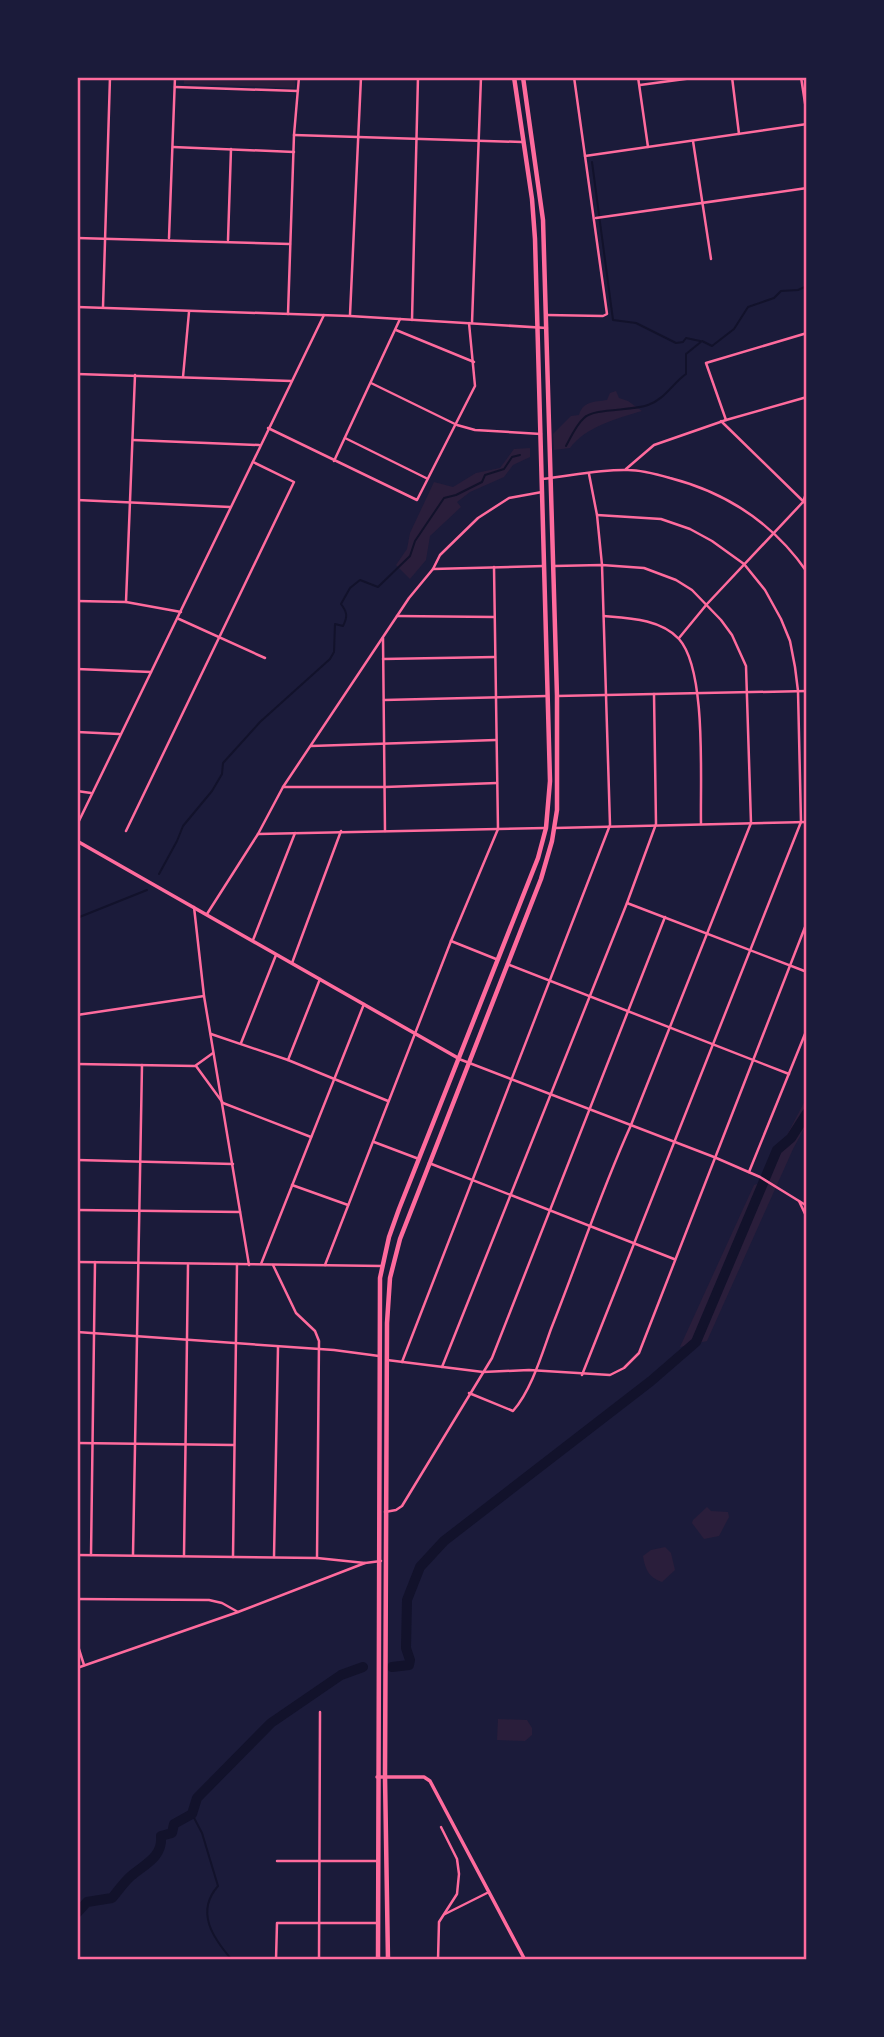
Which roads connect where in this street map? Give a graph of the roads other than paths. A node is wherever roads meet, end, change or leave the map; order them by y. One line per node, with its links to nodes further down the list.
1 (110, 77): 35 (street)
2 (176, 77): 15 (street)
3 (299, 77): 16 (street)
4 (361, 77): 21 (street)
5 (418, 77): 22 (street)
6 (481, 77): 24 (street)
7 (514, 77): 25 (highway)
8 (523, 77): 45 (highway)
9 (573, 77): 30 (street)
10 (638, 77): 14 (street)
11 (700, 77): 14 (street)
12 (732, 77): 19 (street)
13 (801, 77): 17 (street)
14 (640, 86): 27 (street)
15 (175, 87): 16 (street); 26 (street)
16 (299, 91): 20 (street)
17 (807, 116)
18 (807, 124): 19 (street)
19 (739, 134): 23 (street)
20 (294, 135): 21 (street); 29 (street)
21 (359, 136): 22 (street); 46 (street)
22 (417, 140): 24 (street); 48 (street)
23 (693, 141): 27 (street); 32 (street)
24 (479, 142): 25 (street); 49 (street)
25 (524, 142): 50 (highway)
26 (173, 147): 28 (street); 36 (street)
27 (648, 147): 30 (street)
28 (231, 149): 29 (street); 37 (street)
29 (293, 152): 38 (street)
30 (585, 156): 33 (street)
31 (807, 187): 32 (street)
32 (703, 203): 33 (street); 39 (street)
33 (594, 218): 45 (street)
34 (77, 237): 35 (street)
35 (106, 239): 36 (street); 41 (street)
36 (169, 240): 37 (street)
37 (228, 242): 38 (street)
38 (290, 244): 43 (street)
39 (711, 259)
40 (77, 307): 41 (street)
41 (103, 307): 42 (street)
42 (189, 312): 43 (street); 57 (street)
43 (288, 314): 44 (street)
44 (324, 315): 46 (street); 58 (street)
45 (547, 315): 51 (highway)
46 (350, 316): 47 (street)
47 (400, 319): 48 (street); 52 (street)
48 (412, 320): 49 (street)
49 (471, 323): 50 (street); 54 (street)
50 (537, 328): 51 (street); 64 (highway)
51 (547, 328): 72 (highway)
52 (396, 330): 54 (street); 59 (street)
53 (807, 332): 61 (street)
54 (474, 362): 62 (street)
55 (77, 374): 56 (street)
56 (135, 375): 57 (street); 66 (street)
57 (183, 377): 58 (street)
58 (290, 382): 63 (street)
59 (370, 383): 62 (street); 65 (street)
60 (807, 397): 61 (street)
61 (724, 420): 70 (street); 79 (street)
62 (457, 425): 64 (street); 73 (street)
63 (268, 428): 67 (street); 69 (street)
64 (541, 434): 74 (highway)
65 (345, 438): 69 (street); 73 (street)
66 (133, 440): 67 (street); 78 (street)
67 (260, 445): 68 (street)
68 (252, 461): 80 (street); 98 (street)
69 (334, 461): 73 (street)
70 (626, 469): 71 (street); 82 (street)
71 (589, 474): 72 (street); 81 (street)
72 (552, 478): 74 (street); 86 (highway)
73 (427, 479)
74 (542, 480): 76 (highway)
75 (807, 491): 79 (street)
76 (542, 492): 85 (highway); 88 (street)
77 (77, 500): 78 (street)
78 (130, 503): 80 (street); 91 (street)
79 (805, 503): 82 (street)
80 (230, 507): 93 (street)
81 (597, 515): 83 (street); 84 (street)
82 (774, 531): 83 (street); 89 (street)
83 (744, 564): 92 (street); 106 (street)
84 (602, 565): 86 (street); 92 (street); 95 (street)
85 (544, 566): 87 (street); 112 (highway)
86 (554, 566): 113 (highway)
87 (494, 567): 88 (street); 96 (street)
88 (433, 569): 94 (street)
89 (807, 572)
90 (77, 601): 91 (street)
91 (126, 602): 93 (street)
92 (707, 604): 100 (street); 108 (street)
93 (181, 612): 97 (street)
94 (397, 616): 96 (street); 99 (street)
95 (604, 616): 100 (street); 111 (street)
96 (494, 617): 101 (street)
97 (178, 619): 98 (street); 105 (street)
98 (219, 636): 102 (street); 136 (street)
99 (383, 636): 103 (street); 120 (street)
100 (679, 638): 109 (street)
101 (495, 657): 103 (street); 114 (street)
102 (265, 658)
103 (383, 659): 115 (street)
104 (77, 669): 105 (street)
105 (151, 672): 117 (street)
106 (798, 691): 107 (street); 108 (street); 126 (street)
107 (807, 691)
108 (748, 692): 109 (street); 128 (street)
109 (698, 693): 110 (street); 130 (street)
110 (654, 694): 111 (street); 129 (street)
111 (606, 695): 113 (street); 132 (street)
112 (547, 696): 114 (street); 133 (highway)
113 (557, 696): 134 (highway)
114 (496, 699): 115 (street); 118 (street)
115 (384, 700): 119 (street)
116 (77, 732): 117 (street)
117 (121, 734): 125 (street)
118 (497, 740): 119 (street); 121 (street)
119 (384, 742): 120 (street); 123 (street)
120 (311, 746): 122 (street)
121 (498, 783): 123 (street); 135 (street)
122 (283, 787): 123 (street); 140 (street)
123 (385, 787): 138 (street)
124 (77, 791): 125 (street)
125 (93, 793): 131 (street)
126 (801, 822): 127 (street); 128 (street); 150 (street)
127 (807, 822)
128 (751, 823): 130 (street); 147 (street)
129 (656, 824): 130 (street); 132 (street); 142 (street)
130 (701, 824)
131 (77, 825)
132 (610, 825): 134 (street); 158 (street)
133 (546, 828): 135 (street); 152 (highway)
134 (555, 828): 154 (highway)
135 (498, 829): 138 (street); 149 (street)
136 (126, 831)
137 (341, 831): 138 (street); 139 (street); 153 (street)
138 (385, 831)
139 (296, 832): 140 (street); 148 (street)
140 (258, 834): 144 (street)
141 (77, 841): 143 (main road)
142 (628, 903): 145 (street); 160 (street)
143 (194, 907): 144 (main road); 159 (street)
144 (206, 914): 148 (main road)
145 (665, 917): 147 (street); 162 (street)
146 (807, 922): 155 (street)
147 (707, 933): 150 (street); 164 (street)
148 (253, 940): 151 (main road)
149 (451, 941): 152 (street); 166 (street)
150 (751, 950): 155 (street); 169 (street)
151 (277, 954): 153 (main road); 168 (street)
152 (498, 960): 171 (highway)
153 (292, 963): 157 (main road)
154 (507, 964): 158 (street); 174 (highway)
155 (790, 966): 156 (street); 172 (street)
156 (807, 972)
157 (320, 978): 161 (main road); 173 (street)
158 (549, 980): 160 (street); 180 (street)
159 (204, 996): 163 (street); 167 (street)
160 (590, 996): 162 (street); 181 (street)
161 (365, 1003): 166 (main road); 179 (street)
162 (628, 1011): 164 (street); 184 (street)
163 (77, 1015)
164 (670, 1027): 169 (street); 185 (street)
165 (807, 1029): 178 (street)
166 (415, 1032): 171 (main road); 182 (street)
167 (211, 1034): 168 (street); 170 (street)
168 (241, 1043): 173 (street)
169 (713, 1044): 172 (street); 188 (street)
170 (214, 1052): 177 (street); 183 (street)
171 (459, 1059): 174 (street); 190 (highway)
172 (753, 1059): 178 (street); 189 (street)
173 (288, 1060): 179 (street)
174 (467, 1063): 180 (street); 193 (highway)
175 (77, 1064): 176 (street)
176 (142, 1065): 177 (street); 192 (street)
177 (195, 1066): 183 (street)
178 (789, 1074): 195 (street)
179 (334, 1079): 182 (street); 186 (street)
180 (510, 1080): 181 (street); 196 (street)
181 (550, 1094): 184 (street); 198 (street)
182 (389, 1102): 187 (street)
183 (223, 1103): 186 (street); 194 (street)
184 (588, 1110): 185 (street); 202 (street)
185 (631, 1125): 188 (street); 207 (street)
186 (311, 1137): 197 (street)
187 (374, 1142): 190 (street); 200 (street)
188 (675, 1142): 189 (street); 208 (street)
189 (714, 1157): 195 (street); 209 (street)
190 (419, 1159): 219 (highway)
191 (77, 1160): 192 (street)
192 (140, 1162): 194 (street); 204 (street)
193 (429, 1163): 196 (street); 228 (highway)
194 (233, 1164): 205 (street)
195 (749, 1172): 199 (street)
196 (472, 1179): 198 (street); 229 (street)
197 (292, 1185): 200 (street); 216 (street)
198 (512, 1196): 202 (street); 230 (street)
199 (799, 1201): 201 (street); 206 (street)
200 (348, 1205): 218 (street)
201 (807, 1206)
202 (549, 1209): 207 (street); 232 (street)
203 (77, 1210): 204 (street)
204 (139, 1211): 205 (street); 212 (street)
205 (240, 1212): 215 (street)
206 (807, 1218)
207 (592, 1226): 208 (street); 231 (street)
208 (635, 1243): 209 (street); 233 (street)
209 (675, 1259): 233 (street)
210 (77, 1262): 211 (street)
211 (96, 1262): 212 (street); 221 (street)
212 (138, 1263): 213 (street); 222 (street)
213 (188, 1264): 214 (street); 223 (street)
214 (237, 1264): 215 (street); 224 (street)
215 (249, 1265): 216 (street)
216 (261, 1265): 217 (street)
217 (273, 1265): 218 (street); 226 (street)
218 (325, 1265): 219 (street)
219 (382, 1266): 227 (highway)
220 (77, 1332): 221 (street)
221 (94, 1333): 222 (street); 236 (street)
222 (137, 1336): 223 (street); 237 (street)
223 (187, 1341): 224 (street); 238 (street)
224 (235, 1344): 225 (street); 239 (street)
225 (278, 1346): 226 (street); 246 (street)
226 (320, 1350): 227 (street); 247 (street)
227 (379, 1356): 249 (highway)
228 (387, 1360): 229 (street); 240 (highway)
229 (402, 1362): 230 (street)
230 (442, 1367): 232 (street)
231 (535, 1370): 232 (street); 233 (street); 234 (street)
232 (483, 1372): 234 (street)
233 (582, 1375)
234 (469, 1393): 240 (street)
235 (77, 1443): 236 (street)
236 (93, 1444): 237 (street); 242 (street)
237 (135, 1444): 238 (street); 243 (street)
238 (186, 1445): 239 (street); 244 (street)
239 (234, 1446): 245 (street)
240 (385, 1512): 248 (highway)
241 (77, 1555): 242 (street)
242 (92, 1555): 243 (street)
243 (133, 1555): 244 (street)
244 (184, 1556): 245 (street)
245 (233, 1556): 246 (street)
246 (274, 1557): 247 (street)
247 (317, 1558): 250 (street)
248 (386, 1560): 249 (street); 258 (highway)
249 (378, 1561): 250 (street); 257 (highway)
250 (365, 1563): 252 (street)
251 (77, 1599): 252 (street)
252 (238, 1612): 254 (street)
253 (77, 1643): 254 (street)
254 (84, 1665): 255 (street)
255 (77, 1668)
256 (320, 1712): 261 (street)
257 (377, 1777): 258 (main road); 262 (highway)
258 (385, 1777): 263 (main road); 270 (highway)
259 (441, 1827): 264 (street)
260 (277, 1861): 261 (street)
261 (319, 1861): 262 (street); 265 (street)
262 (377, 1861): 266 (highway)
263 (489, 1892): 264 (street); 272 (main road)
264 (442, 1916): 271 (street)
265 (319, 1923): 266 (street); 267 (street); 268 (street)
266 (377, 1923): 269 (highway)
267 (276, 1960)
268 (319, 1960)
269 (377, 1960)
270 (388, 1960)
271 (438, 1960)
272 (525, 1960)

